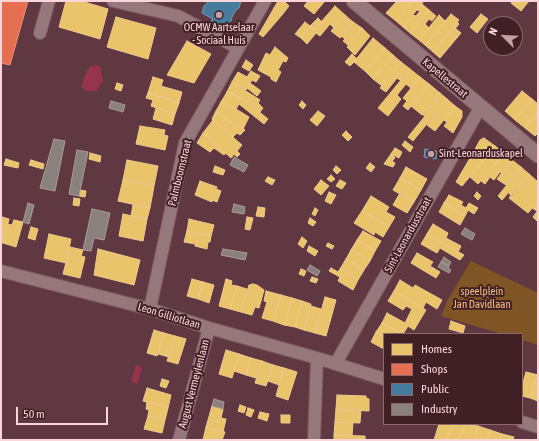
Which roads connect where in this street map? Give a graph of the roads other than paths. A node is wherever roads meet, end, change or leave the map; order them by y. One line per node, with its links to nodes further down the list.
1 (49, 1): 5 (street)
2 (114, 1): 6 (street)
3 (265, 1): 6 (street, Palmboomstraat)
4 (354, 1): 7 (street, Kapellestraat)
5 (40, 33)
6 (238, 48): 10 (street, Palmboomstraat)
7 (480, 108): 8 (street, Kapellestraat); 13 (street, Sint-Leonardusstraat)
8 (538, 155)
9 (1, 271): 10 (street, Leon Gilliotlaan)
10 (150, 309): 11 (street, Leon Gilliotlaan)
11 (209, 328): 12 (street, Leon Gilliotlaan); 17 (street, August Vermeylenlaan)
12 (318, 358): 13 (street, Leon Gilliotlaan); 18 (street)
13 (336, 363): 14 (street, Leon Gilliotlaan)
14 (383, 379)
15 (523, 422): 16 (street)
16 (538, 427)
17 (179, 440)
18 (314, 440)

